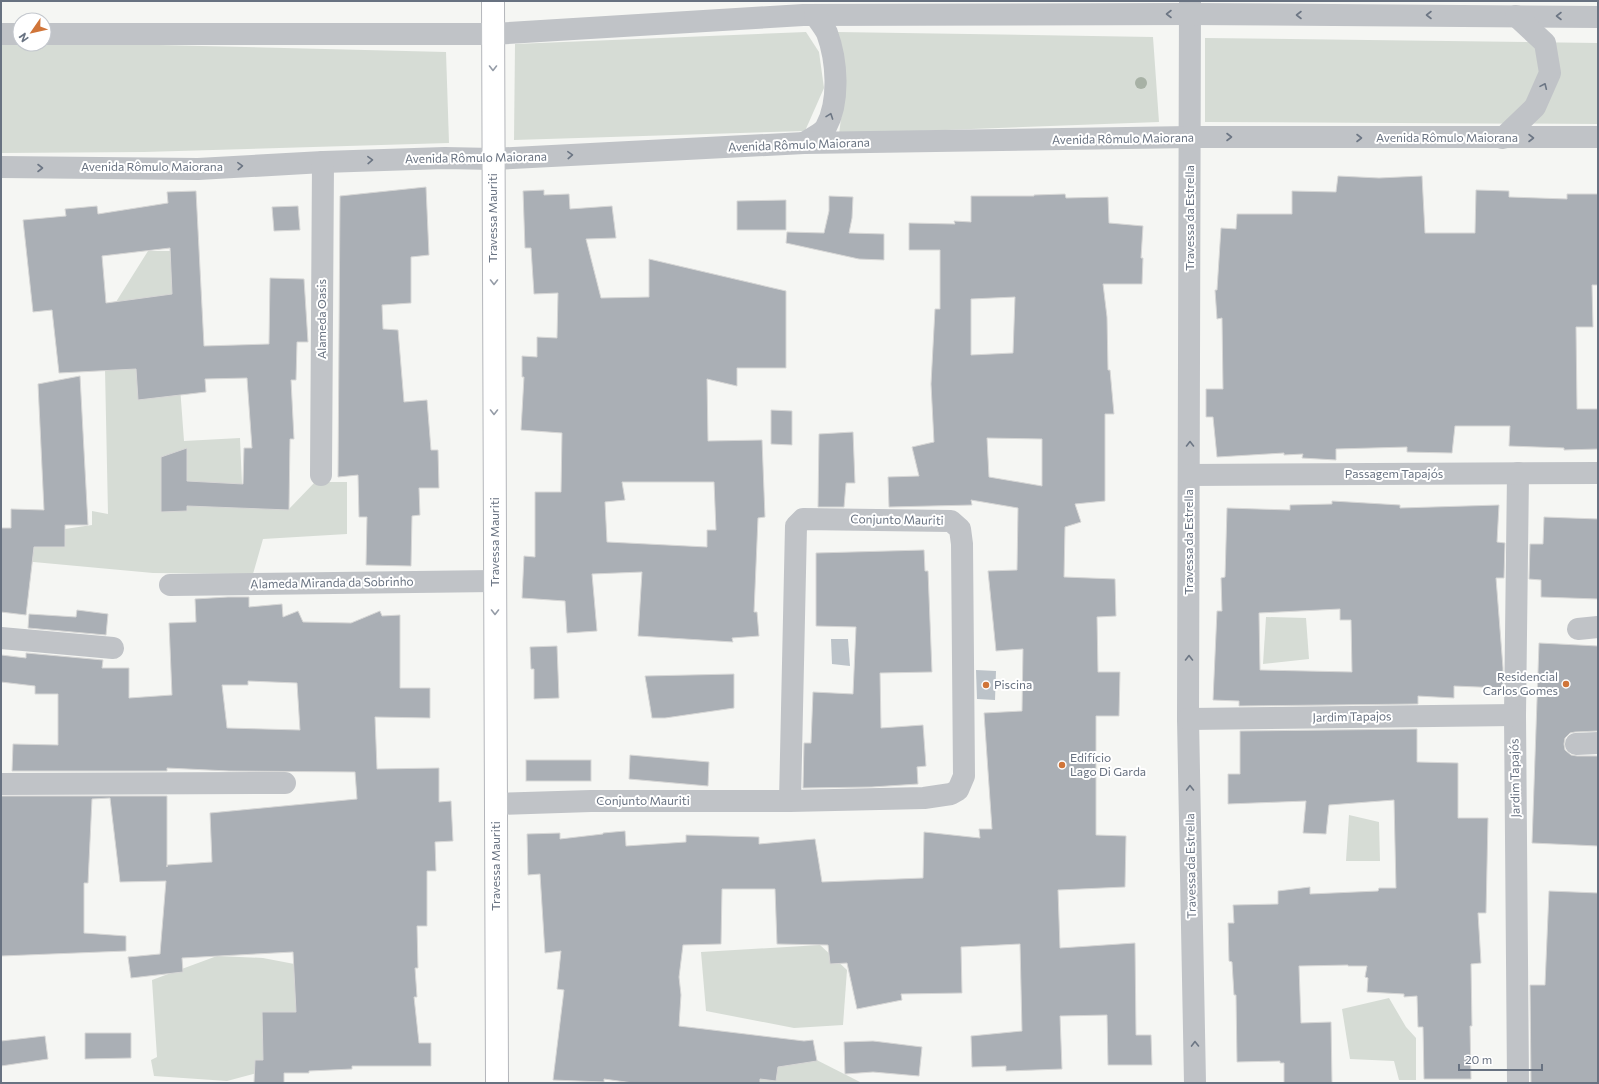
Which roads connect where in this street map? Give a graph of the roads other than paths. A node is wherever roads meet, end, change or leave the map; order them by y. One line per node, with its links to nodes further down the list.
1 (493, 1): 9 (main road, Travessa Mauriti)
2 (1190, 8): 3 (street, one-way to 3); 4 (street, one-way to 2); 10 (street, Travessa da Estrella)
3 (807, 11): 9 (street); 13 (street, one-way to 3)
4 (1516, 16): 5 (street, one-way to 4); 12 (street, one-way to 4)
5 (1598, 17)
6 (1, 34): 7 (street)
7 (12, 34)
8 (52, 34): 9 (street)
9 (493, 34): 14 (main road, Travessa Mauriti, one-way to 14)
10 (1190, 137): 12 (street, Avenida Rômulo Maiorana, one-way to 12); 13 (street, Avenida Rômulo Maiorana); 20 (street, Travessa da Estrella, one-way to 10)
11 (1598, 137): 12 (street, Avenida Rômulo Maiorana, one-way to 11)
12 (1503, 138)
13 (804, 144): 14 (street, Avenida Rômulo Maiorana, one-way to 13)
14 (493, 159): 15 (street, Avenida Rômulo Maiorana, one-way to 14); 21 (main road, Travessa Mauriti, one-way to 21)
15 (323, 162): 16 (street, Avenida Rômulo Maiorana, one-way to 15); 19 (street, Alameda Oasis)
16 (1, 167)
17 (1518, 473): 18 (street, Passagem Tapajós); 20 (street, Passagem Tapajós); 25 (street, Jardim Tapajós)
18 (1598, 473)
19 (321, 475)
20 (1190, 475): 26 (street, Travessa da Estrella, one-way to 20)
21 (495, 581): 22 (street, Alameda Miranda da Sobrinho); 32 (main road, Travessa Mauriti, one-way to 32)
22 (170, 585)
23 (1, 638): 24 (street)
24 (113, 648)
25 (1515, 715): 26 (street, Jardim Tapajos); 35 (street, Jardim Tapajós)
26 (1188, 719): 34 (street, Travessa da Estrella, one-way to 26)
27 (1598, 743): 28 (street)
28 (1576, 744)
29 (284, 783): 30 (street)
30 (1, 784)
31 (790, 801): 31 (street, Conjunto Mauriti); 32 (street, Conjunto Mauriti)
32 (496, 804): 33 (main road, Travessa Mauriti)
33 (497, 1083)
34 (1196, 1083)
35 (1518, 1083)

